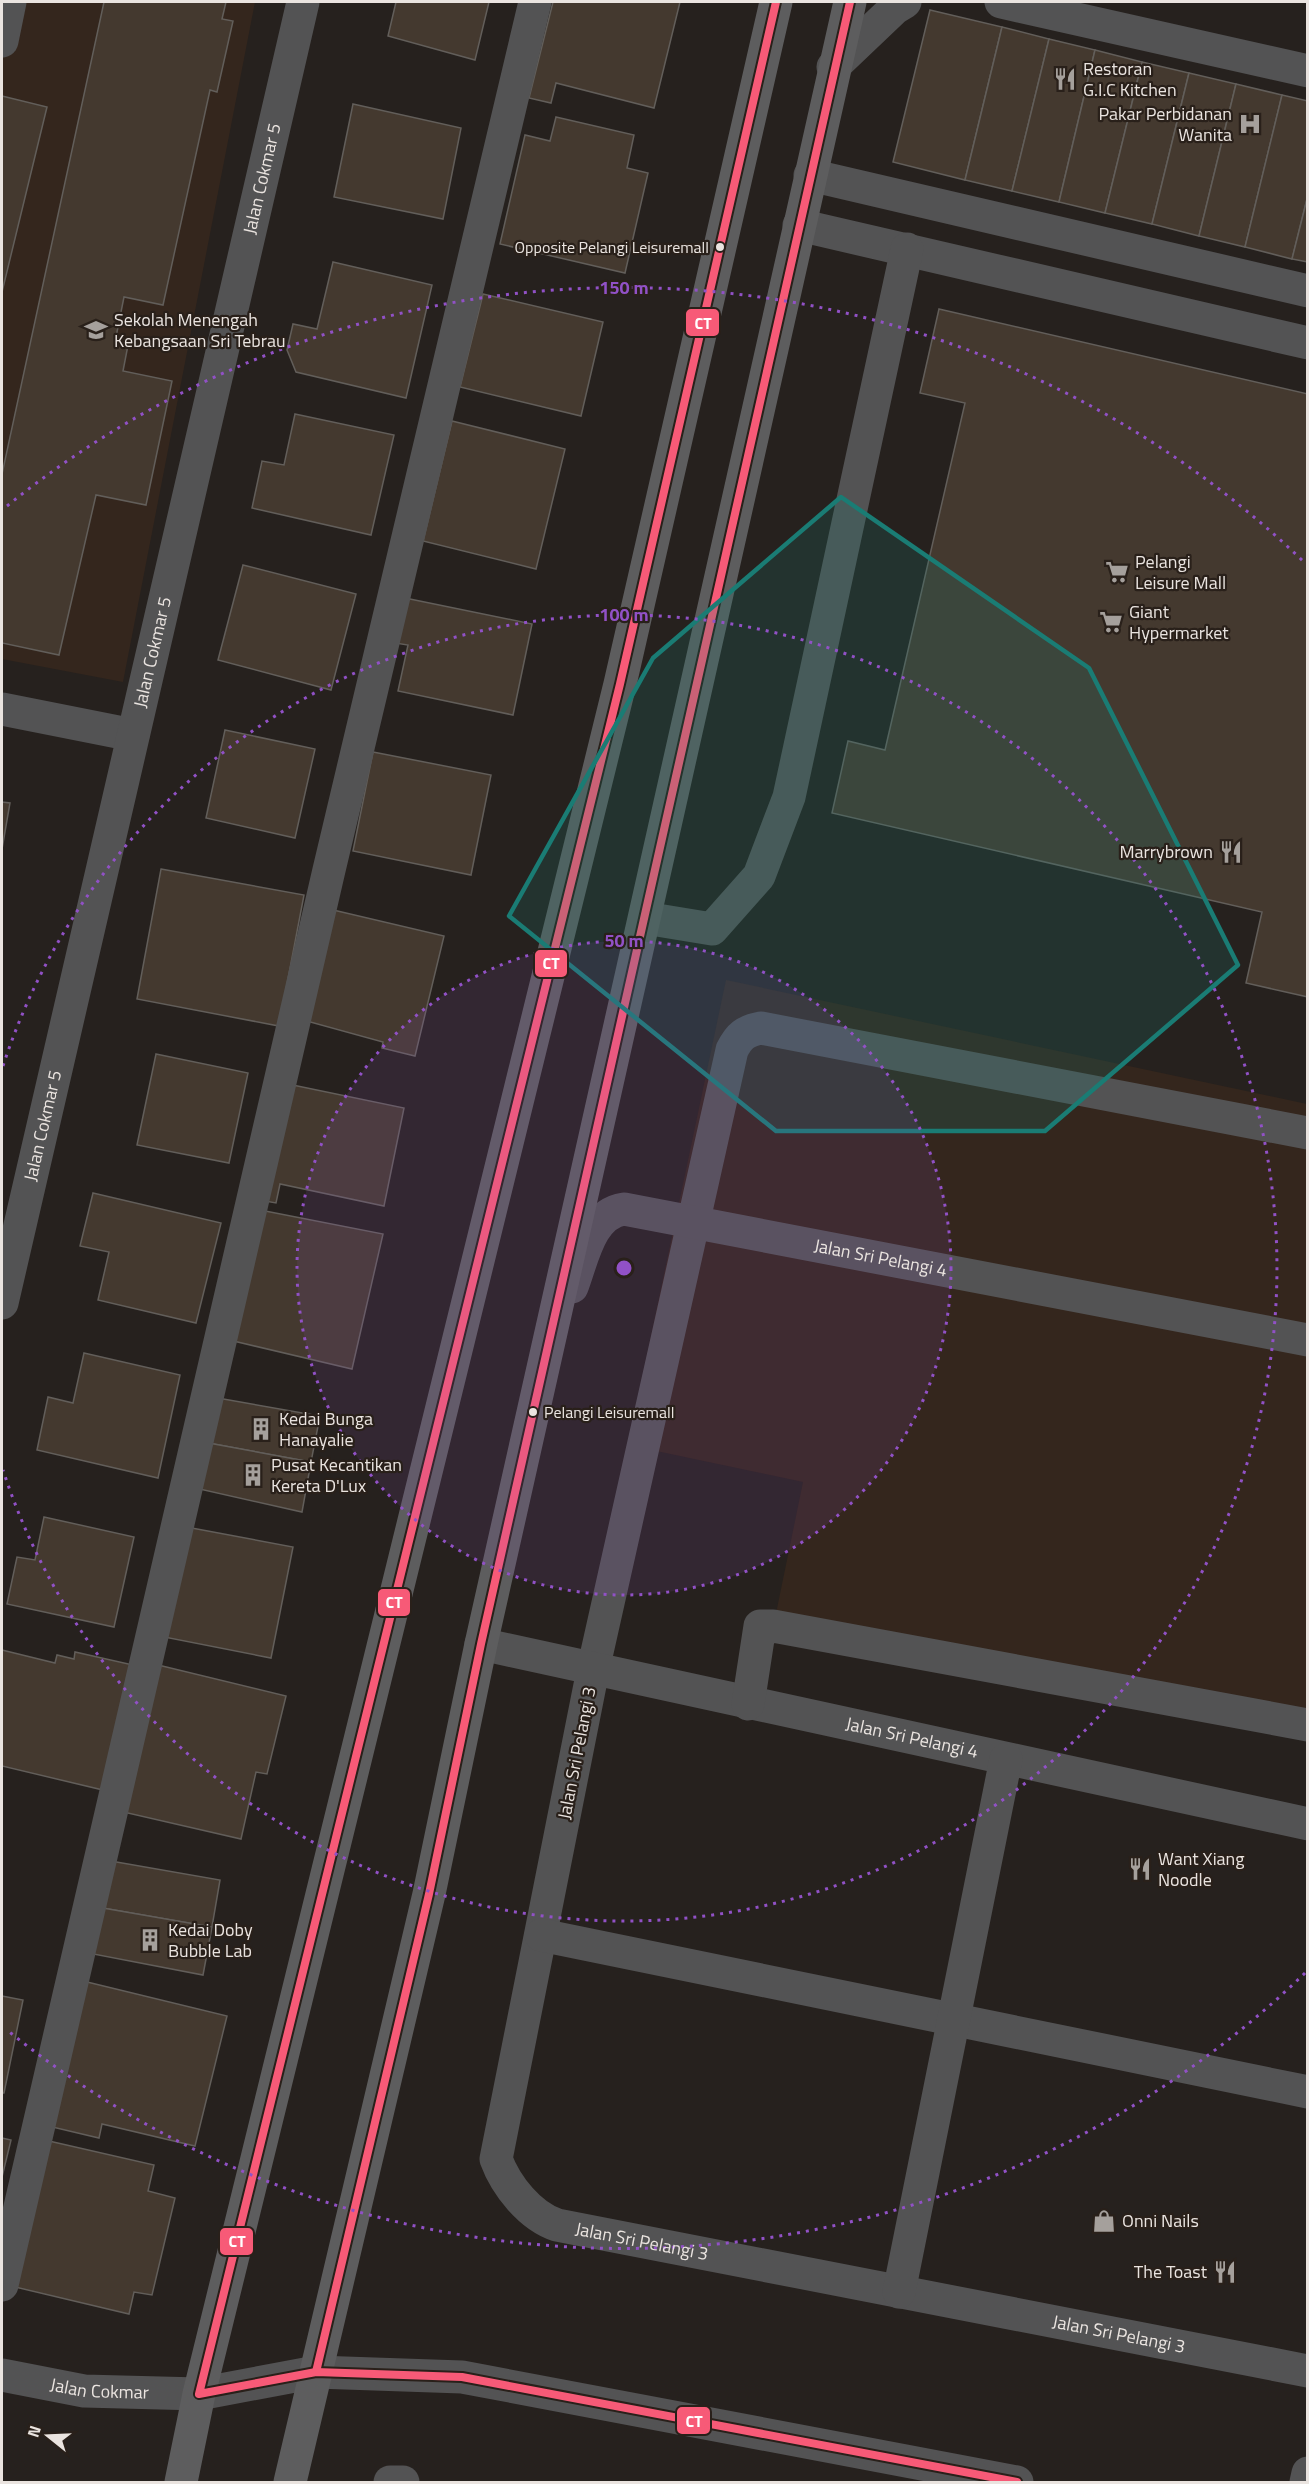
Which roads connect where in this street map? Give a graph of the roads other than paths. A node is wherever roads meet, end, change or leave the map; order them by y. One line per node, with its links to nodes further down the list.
1 (10, 2): 8 (street)
2 (303, 2): 17 (street, Jalan Cokmar 5)
3 (535, 2): 33 (street)
4 (776, 2): 38 (main road)
5 (850, 2): 9 (main road)
6 (905, 2): 9 (street)
7 (1001, 2): 10 (street)
8 (2, 41)
9 (833, 67): 11 (main road)
10 (1308, 71)
11 (810, 175): 12 (main road); 14 (street)
12 (799, 225): 13 (street); 18 (main road)
13 (907, 249): 15 (street); 18 (street)
14 (1308, 291)
15 (1308, 343)
16 (2, 709): 17 (street)
17 (133, 735): 21 (street, Jalan Cokmar 5)
18 (645, 918): 23 (main road)
19 (1308, 1133): 20 (street, Jalan Sri Pelangi 3)
20 (693, 1222): 22 (street, Jalan Sri Pelangi 4); 23 (street, Jalan Sri Pelangi 4); 25 (street, Jalan Sri Pelangi 3)
21 (2, 1303)
22 (1308, 1340)
23 (546, 1356): 24 (main road)
24 (481, 1644): 25 (street, Jalan Sri Pelangi 4); 36 (main road)
25 (593, 1670): 26 (street, Jalan Sri Pelangi 4); 30 (street, Jalan Sri Pelangi 3)
26 (748, 1704): 27 (street); 28 (street, Jalan Sri Pelangi 4)
27 (1308, 1725)
28 (1006, 1759): 29 (street, Jalan Sri Pelangi 4); 31 (street)
29 (1308, 1824)
30 (541, 1935): 31 (street); 34 (street, Jalan Sri Pelangi 3)
31 (955, 2019): 32 (street); 34 (street)
32 (1308, 2092)
33 (2, 2285)
34 (899, 2292): 35 (street, Jalan Sri Pelangi 3)
35 (1308, 2371)
36 (316, 2372): 38 (street, Jalan Cokmar); 41 (main road); 44 (street, Jalan Cokmar)
37 (2, 2375): 38 (street, Jalan Cokmar)
38 (199, 2394): 40 (main road)
39 (1308, 2473): 45 (street)
40 (181, 2482)
41 (290, 2482)
42 (390, 2482): 43 (street)
43 (403, 2482)
44 (1017, 2482)
45 (1306, 2482)

